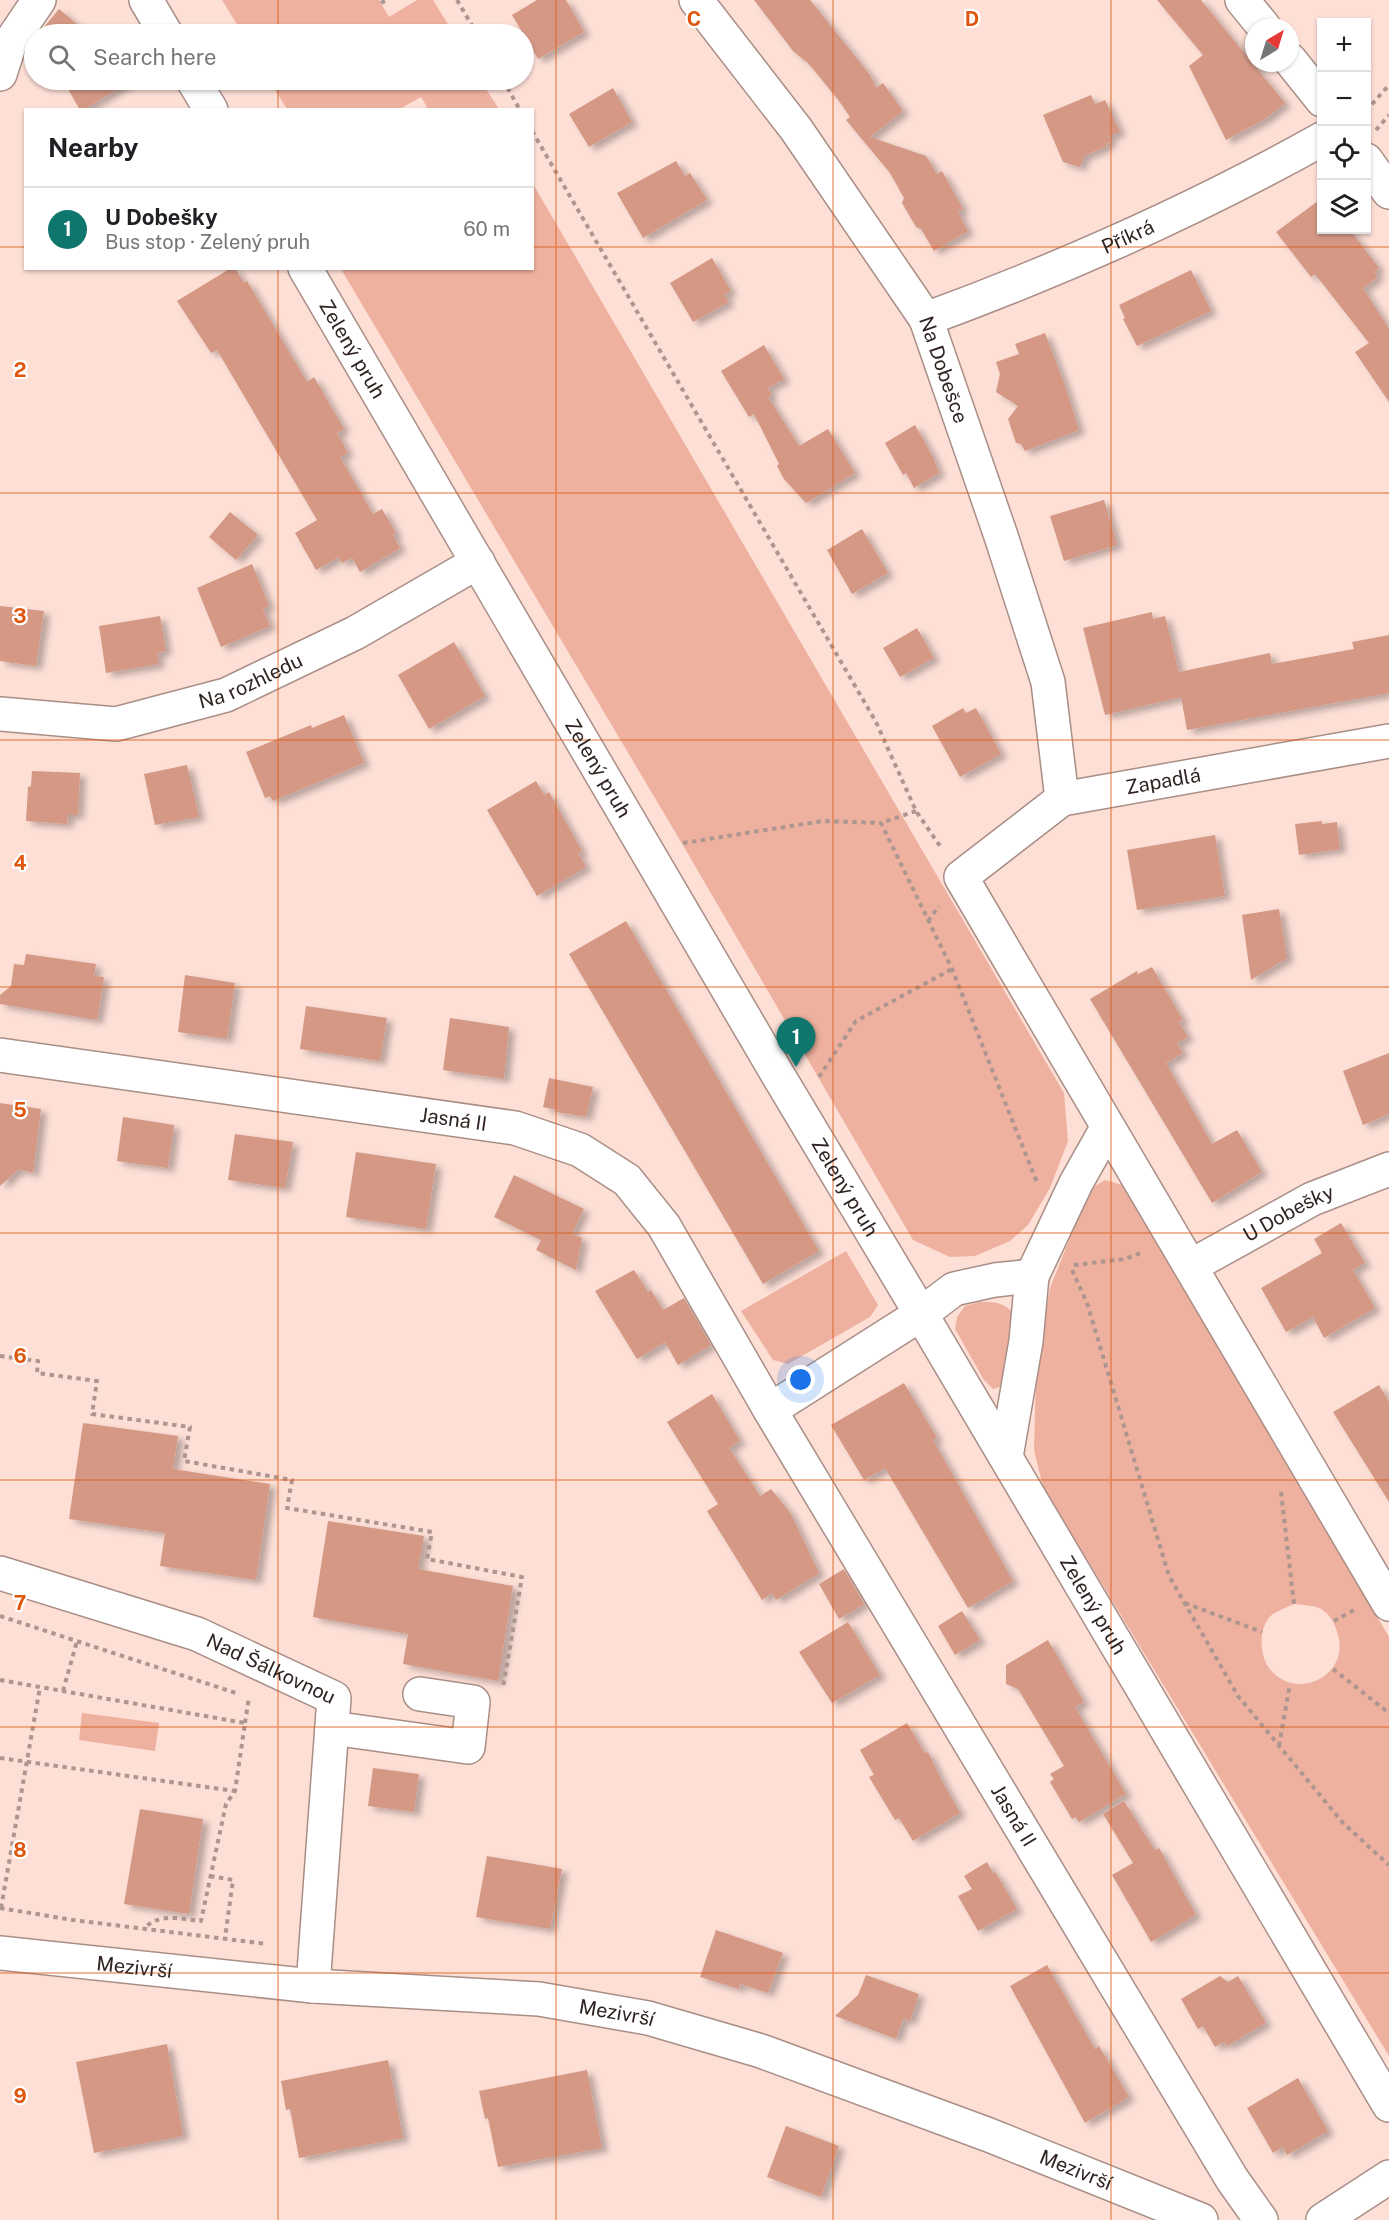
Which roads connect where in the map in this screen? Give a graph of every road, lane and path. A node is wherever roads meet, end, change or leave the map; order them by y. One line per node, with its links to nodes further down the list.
1 (39, 0): 12 (street)
2 (146, 0): 9 (street)
3 (386, 0): 7 (path)
4 (457, 0): 10 (path)
5 (696, 0): 25 (street, Na Dobešce)
6 (1242, 0): 8 (street)
7 (381, 3)
8 (1257, 18)
9 (160, 24)
10 (471, 24)
11 (1299, 71): 16 (street)
12 (0, 74)
13 (1389, 85): 17 (path)
14 (199, 90): 18 (street)
15 (509, 90): 19 (path)
16 (1317, 94)
17 (1371, 105)
18 (210, 108)
19 (519, 108)
20 (534, 133): 32 (path)
21 (1317, 142): 25 (street, Příkrá)
22 (1371, 167): 23 (street)
23 (1389, 192)
24 (306, 270): 26 (street, Zelený pruh)
25 (926, 319): 29 (street, Na Dobešce)
26 (478, 562): 27 (street, Na rozhledu); 31 (street, Zelený pruh)
27 (0, 714)
28 (1389, 741): 29 (street, Zapadlá)
29 (1062, 799): 32 (street, Zapadlá)
30 (881, 824): 31 (path)
31 (647, 849): 42 (street, Zelený pruh)
32 (961, 878): 36 (street)
33 (952, 969): 35 (path)
34 (0, 1054): 44 (street, Jasná II)
35 (813, 1086)
36 (1107, 1128): 38 (street); 41 (street)
37 (1389, 1169): 40 (street, U Dobešky)
38 (1175, 1239): 39 (path); 40 (street)
39 (1070, 1265)
40 (1191, 1266): 49 (street)
41 (1032, 1276): 42 (street); 45 (street)
42 (921, 1314): 44 (street); 45 (street, Zelený pruh)
43 (0, 1356): 57 (path)
44 (770, 1410): 80 (street, Jasná II)
45 (1006, 1457): 77 (street, Zelený pruh)
46 (1281, 1488): 48 (path)
47 (0, 1573): 64 (street, Nad Šálkovnou)
48 (1294, 1604)
49 (1389, 1604)
50 (0, 1616): 52 (path)
51 (1262, 1632): 65 (path)
52 (77, 1641): 58 (path); 59 (path)
53 (1333, 1669): 62 (path)
54 (0, 1680): 56 (path)
55 (1290, 1683): 65 (path)
56 (40, 1687): 58 (path); 67 (path)
57 (503, 1688)
58 (63, 1691): 63 (path)
59 (238, 1693)
60 (420, 1694): 64 (street)
61 (258, 1699): 63 (path)
62 (1389, 1713)
63 (245, 1723): 68 (path)
64 (332, 1728): 76 (street, Nad Šálkovnou)
65 (1279, 1746): 69 (path)
66 (0, 1758): 67 (path)
67 (27, 1761): 68 (path); 71 (path)
68 (235, 1791): 70 (path)
69 (1389, 1865)
70 (210, 1876): 72 (path); 73 (path)
71 (1, 1908): 72 (path)
72 (144, 1929): 73 (path)
73 (225, 1938): 74 (path)
74 (250, 1941)
75 (0, 1953): 76 (street, Mezivrší)
76 (313, 1986): 79 (street, Mezivrší)
77 (1389, 2105)
78 (1389, 2177): 81 (street)
79 (1201, 2220)
80 (1261, 2220)
81 (1323, 2220)

